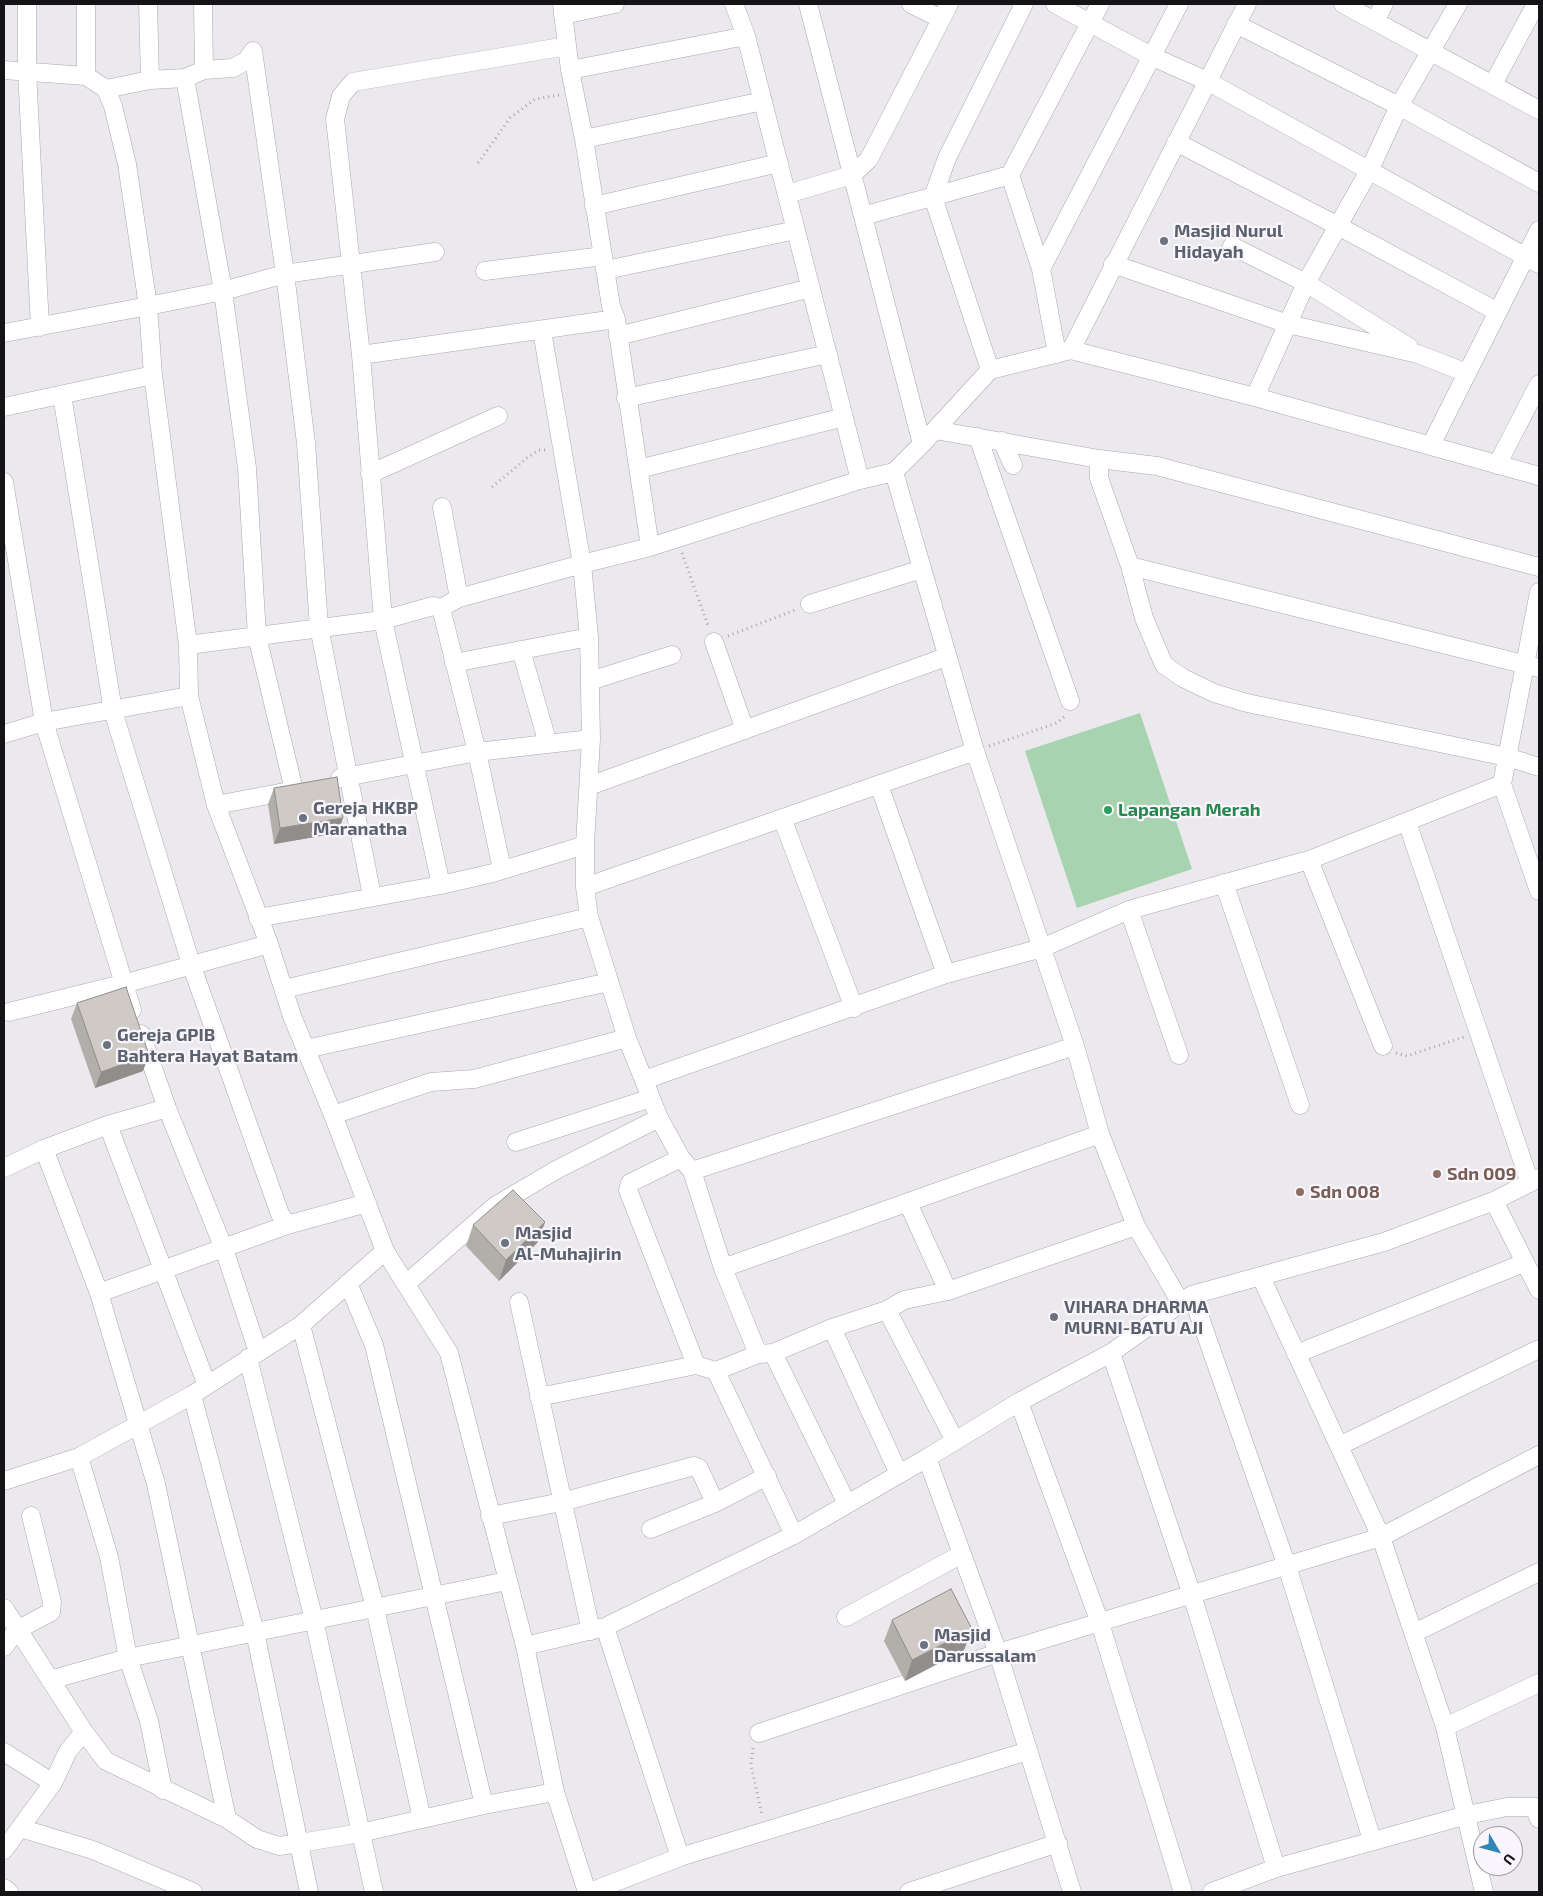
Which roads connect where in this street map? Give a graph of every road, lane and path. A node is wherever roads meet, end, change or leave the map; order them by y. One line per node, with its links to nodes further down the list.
1 (27, 4): 30 (street)
2 (86, 4): 31 (street)
3 (148, 4): 33 (street)
4 (203, 4): 28 (street)
5 (615, 4): 18 (street)
6 (734, 4): 23 (street)
7 (808, 4): 46 (street)
8 (911, 4): 19 (street)
9 (1024, 4): 50 (street)
10 (1056, 4): 21 (street)
11 (1100, 4): 21 (street)
12 (1179, 4): 26 (street)
13 (1247, 4): 22 (street)
14 (1343, 4): 20 (street)
15 (1384, 4): 20 (street)
16 (1458, 4): 25 (street)
17 (1536, 4): 35 (street)
18 (562, 9): 24 (street)
19 (945, 11): 46 (street)
20 (1375, 21): 25 (street)
21 (1089, 22): 26 (street); 47 (street)
22 (1236, 24): 34 (street); 39 (street)
23 (746, 36): 29 (street); 38 (street)
24 (567, 46): 29 (street); 59 (street)
25 (1432, 52): 35 (street); 39 (street)
26 (1151, 56): 34 (street); 62 (street)
27 (4, 70): 30 (street)
28 (204, 70): 32 (street); 64 (street)
29 (570, 70): 37 (street)
30 (27, 71): 31 (street); 71 (street)
31 (86, 76): 36 (street)
32 (185, 78): 33 (street); 67 (street)
33 (150, 80): 36 (street)
34 (1206, 81): 42 (street); 45 (street)
35 (1493, 84): 40 (street)
36 (106, 89): 68 (street)
37 (574, 92): 41 (street); 43 (path)
38 (763, 101): 41 (street); 44 (street)
39 (1399, 106): 45 (street); 48 (street)
40 (1539, 110)
41 (584, 139): 51 (street)
42 (1176, 142): 53 (street); 61 (street)
43 (478, 163)
44 (778, 163): 49 (street); 51 (street)
45 (1370, 169): 53 (street); 58 (street)
46 (852, 175): 49 (street); 52 (street)
47 (1010, 175): 50 (street); 62 (street)
48 (1539, 182)
49 (786, 194): 54 (street)
50 (933, 196): 52 (street); 79 (street)
51 (594, 206): 60 (street)
52 (863, 216): 92 (street)
53 (1338, 226): 65 (street); 69 (street)
54 (796, 230): 60 (street); 66 (street)
55 (1539, 230): 58 (street)
56 (1232, 246): 65 (street)
57 (435, 252): 59 (street)
58 (1533, 260): 69 (street)
59 (351, 263): 64 (street); 78 (street)
60 (605, 263): 63 (street); 72 (street)
61 (1113, 264): 70 (street); 75 (street)
62 (1041, 269): 75 (street)
63 (485, 270)
64 (285, 274): 67 (street); 118 (street)
65 (1306, 283): 70 (street); 77 (street)
66 (811, 288): 72 (street); 76 (street)
67 (223, 291): 68 (street); 119 (street)
68 (148, 306): 71 (street); 81 (street)
69 (1498, 312): 80 (street)
70 (1288, 324): 77 (street); 84 (street)
71 (40, 327): 74 (street)
72 (617, 327): 73 (street); 85 (street)
73 (542, 331): 78 (street); 94 (street)
74 (4, 333)
75 (1064, 352): 79 (street); 84 (street)
76 (828, 354): 85 (street); 88 (street)
77 (1418, 354): 80 (street)
78 (361, 355): 100 (street)
79 (990, 370): 89 (street)
80 (1467, 373): 93 (street)
81 (153, 375): 83 (street); 122 (street)
82 (1539, 384): 97 (street)
83 (62, 395): 86 (street); 131 (street)
84 (1255, 397): 93 (street)
85 (626, 398): 98 (street)
86 (4, 407)
87 (498, 416): 100 (street)
88 (844, 417): 98 (street); 102 (street)
89 (936, 430): 90 (street); 92 (street)
90 (978, 437): 91 (street); 130 (street)
91 (1002, 441): 95 (street); 96 (street)
92 (922, 444): 99 (street)
93 (1431, 444): 97 (street)
94 (562, 449): 104 (path); 109 (street)
95 (1099, 459): 110 (street); 111 (street)
96 (1013, 465)
97 (1497, 465): 101 (street)
98 (639, 469): 108 (street)
99 (894, 472): 102 (street); 112 (street)
100 (370, 474): 117 (street)
101 (1539, 476)
102 (860, 480): 107 (street)
103 (4, 482): 106 (street)
104 (492, 487)
105 (442, 507): 114 (street)
106 (7, 526): 132 (street)
107 (677, 539): 108 (street); 121 (path)
108 (650, 548): 109 (street)
109 (582, 564): 114 (street); 120 (street)
110 (1130, 566): 127 (street); 139 (street)
111 (1539, 566)
112 (922, 569): 115 (street); 125 (street)
113 (1539, 592): 127 (street)
114 (459, 598): 116 (street)
115 (810, 604): 121 (path)
116 (441, 608): 117 (street); 126 (street)
117 (383, 620): 118 (street); 140 (street)
118 (319, 627): 119 (street); 142 (street)
119 (256, 636): 122 (street); 146 (street)
120 (589, 637): 123 (street); 128 (street)
121 (714, 642): 133 (street)
122 (188, 645): 129 (street)
123 (521, 650): 126 (street); 136 (street)
124 (672, 655): 128 (street)
125 (946, 657): 133 (street); 137 (street)
126 (454, 663): 138 (street)
127 (1532, 666): 139 (street)
128 (590, 681): 135 (street)
129 (190, 696): 131 (street); 147 (street)
130 (1070, 701): 137 (path)
131 (113, 711): 132 (street); 163 (street)
132 (44, 722): 134 (street); 166 (street)
133 (745, 730): 145 (street)
134 (4, 734)
135 (591, 739): 136 (street); 145 (street)
136 (548, 744): 138 (street)
137 (975, 751): 144 (street); 162 (street)
138 (477, 752): 140 (street); 152 (street)
139 (1506, 757): 141 (street); 143 (street)
140 (413, 763): 142 (street); 154 (street)
141 (1539, 767)
142 (350, 775): 146 (street); 157 (street)
143 (1502, 784): 149 (street); 156 (street)
144 (879, 785): 148 (street); 164 (street)
145 (589, 786): 150 (street)
146 (294, 790): 147 (street)
147 (216, 805): 160 (street)
148 (782, 818): 155 (street); 168 (street)
149 (1407, 822): 151 (street); 170 (street)
150 (585, 845): 152 (street); 155 (street)
151 (1310, 860): 153 (street); 173 (street)
152 (502, 869): 154 (street)
153 (1224, 883): 158 (street); 178 (street)
154 (441, 886): 157 (street)
155 (585, 887): 159 (street)
156 (1539, 891)
157 (372, 896): 160 (street)
158 (1130, 910): 162 (street); 175 (street)
159 (589, 917): 165 (street); 167 (street)
160 (258, 918): 161 (street)
161 (269, 944): 163 (street); 167 (street)
162 (1042, 948): 164 (street); 172 (street)
163 (191, 964): 166 (street); 192 (street)
164 (946, 974): 168 (street)
165 (609, 982): 171 (street); 174 (street)
166 (123, 984): 169 (street); 179 (street)
167 (284, 989): 174 (street)
168 (854, 1008): 176 (street)
169 (9, 1012)
170 (1479, 1032): 173 (path); 188 (street)
171 (627, 1038): 176 (street); 180 (street)
172 (1075, 1046): 183 (street); 186 (street)
173 (1383, 1046)
174 (306, 1049): 180 (street)
175 (1179, 1055)
176 (644, 1080): 177 (street)
177 (651, 1098): 181 (street); 184 (street)
178 (1300, 1106)
179 (167, 1108): 182 (street); 194 (street)
180 (333, 1114): 190 (street)
181 (659, 1118): 186 (street); 201 (street)
182 (108, 1125): 185 (street); 198 (street)
183 (1100, 1134): 191 (street); 193 (street)
184 (516, 1142)
185 (44, 1149): 187 (street); 204 (street)
186 (686, 1164): 197 (street); 215 (street)
187 (4, 1168)
188 (1535, 1180): 189 (street)
189 (1494, 1201): 196 (street); 199 (street)
190 (367, 1203): 192 (street); 195 (street)
191 (908, 1203): 197 (street); 203 (street)
192 (286, 1225): 194 (street)
193 (1136, 1226): 203 (street); 205 (street)
194 (224, 1249): 198 (street); 214 (street)
195 (386, 1250): 200 (street); 201 (street)
196 (1524, 1263): 202 (street); 213 (street)
197 (723, 1268): 211 (street)
198 (164, 1270): 204 (street); 217 (street)
199 (1261, 1277): 205 (street); 213 (street)
200 (348, 1283): 208 (street); 242 (street)
201 (406, 1284): 233 (street)
202 (1539, 1290)
203 (948, 1291): 207 (street)
204 (99, 1292): 220 (street)
205 (1186, 1299): 212 (street); 238 (street)
206 (519, 1302): 218 (street)
207 (887, 1310): 209 (street); 221 (street)
208 (300, 1325): 214 (street); 244 (street)
209 (832, 1328): 211 (street); 226 (street)
210 (1539, 1349): 222 (street)
211 (766, 1354): 216 (street); 231 (street)
212 (1111, 1354): 219 (street); 241 (street)
213 (1296, 1354): 222 (street)
214 (253, 1355): 217 (street); 246 (street)
215 (696, 1365): 216 (street); 218 (street)
216 (716, 1371): 227 (street)
217 (199, 1390): 220 (street); 250 (street)
218 (539, 1397): 229 (street)
219 (1019, 1402): 221 (street); 247 (street)
220 (137, 1423): 224 (street); 252 (street)
221 (954, 1441): 225 (street)
222 (1339, 1446): 236 (street)
223 (1539, 1455): 236 (street)
224 (79, 1457): 228 (street); 256 (street)
225 (927, 1458): 226 (street); 237 (street)
226 (899, 1474): 231 (street)
227 (767, 1476): 230 (street); 235 (street)
228 (4, 1481)
229 (562, 1502): 230 (street); 233 (street); 248 (street)
230 (715, 1503): 234 (street)
231 (847, 1504): 235 (street)
232 (31, 1516): 249 (street)
233 (490, 1516): 240 (street)
234 (651, 1529)
235 (794, 1535): 248 (street)
236 (1381, 1537): 238 (street); 251 (street)
237 (962, 1554): 245 (street); 255 (street)
238 (1287, 1566): 241 (street); 275 (street)
239 (1539, 1572): 251 (street)
240 (506, 1581): 242 (street); 254 (street)
241 (1192, 1595): 247 (street); 280 (street)
242 (435, 1596): 244 (street); 267 (street)
243 (4, 1608): 249 (street)
244 (375, 1608): 246 (street); 271 (street)
245 (846, 1617)
246 (314, 1620): 250 (street); 274 (street)
247 (1100, 1622): 255 (street); 289 (street)
248 (598, 1629): 254 (street); 279 (street)
249 (17, 1630): 253 (street); 257 (street)
250 (256, 1632): 252 (street); 276 (street)
251 (1414, 1633): 259 (street)
252 (191, 1645): 256 (street); 270 (street)
253 (4, 1646)
254 (525, 1646): 266 (street)
255 (998, 1653): 261 (street); 262 (street)
256 (128, 1658): 257 (street); 265 (street)
257 (50, 1680): 260 (street)
258 (1539, 1683): 259 (street)
259 (1445, 1727): 269 (street)
260 (84, 1732): 264 (street); 265 (street)
261 (759, 1733): 273 (path)
262 (1028, 1751): 273 (street); 277 (street)
263 (6, 1758): 264 (street)
264 (53, 1784): 272 (street)
265 (163, 1790): 270 (street)
266 (555, 1792): 267 (street); 286 (street)
267 (484, 1805): 271 (street)
268 (1537, 1810): 269 (street)
269 (1467, 1815): 275 (street); 291 (street)
270 (227, 1819): 276 (street)
271 (422, 1819): 274 (street)
272 (20, 1828): 278 (street); 283 (street)
273 (765, 1831): 279 (street)
274 (360, 1833): 276 (street); 285 (street)
275 (1372, 1840): 280 (street)
276 (300, 1843): 284 (street)
277 (1058, 1843): 287 (street); 288 (street)
278 (4, 1850)
279 (680, 1857): 286 (street)
280 (1276, 1868): 290 (street)
281 (4, 1888): 282 (street)
282 (9, 1892)
283 (193, 1892)
284 (310, 1892)
285 (374, 1892)
286 (589, 1892)
287 (909, 1892)
288 (1072, 1892)
289 (1183, 1892)
290 (1212, 1892)
291 (1484, 1892)

